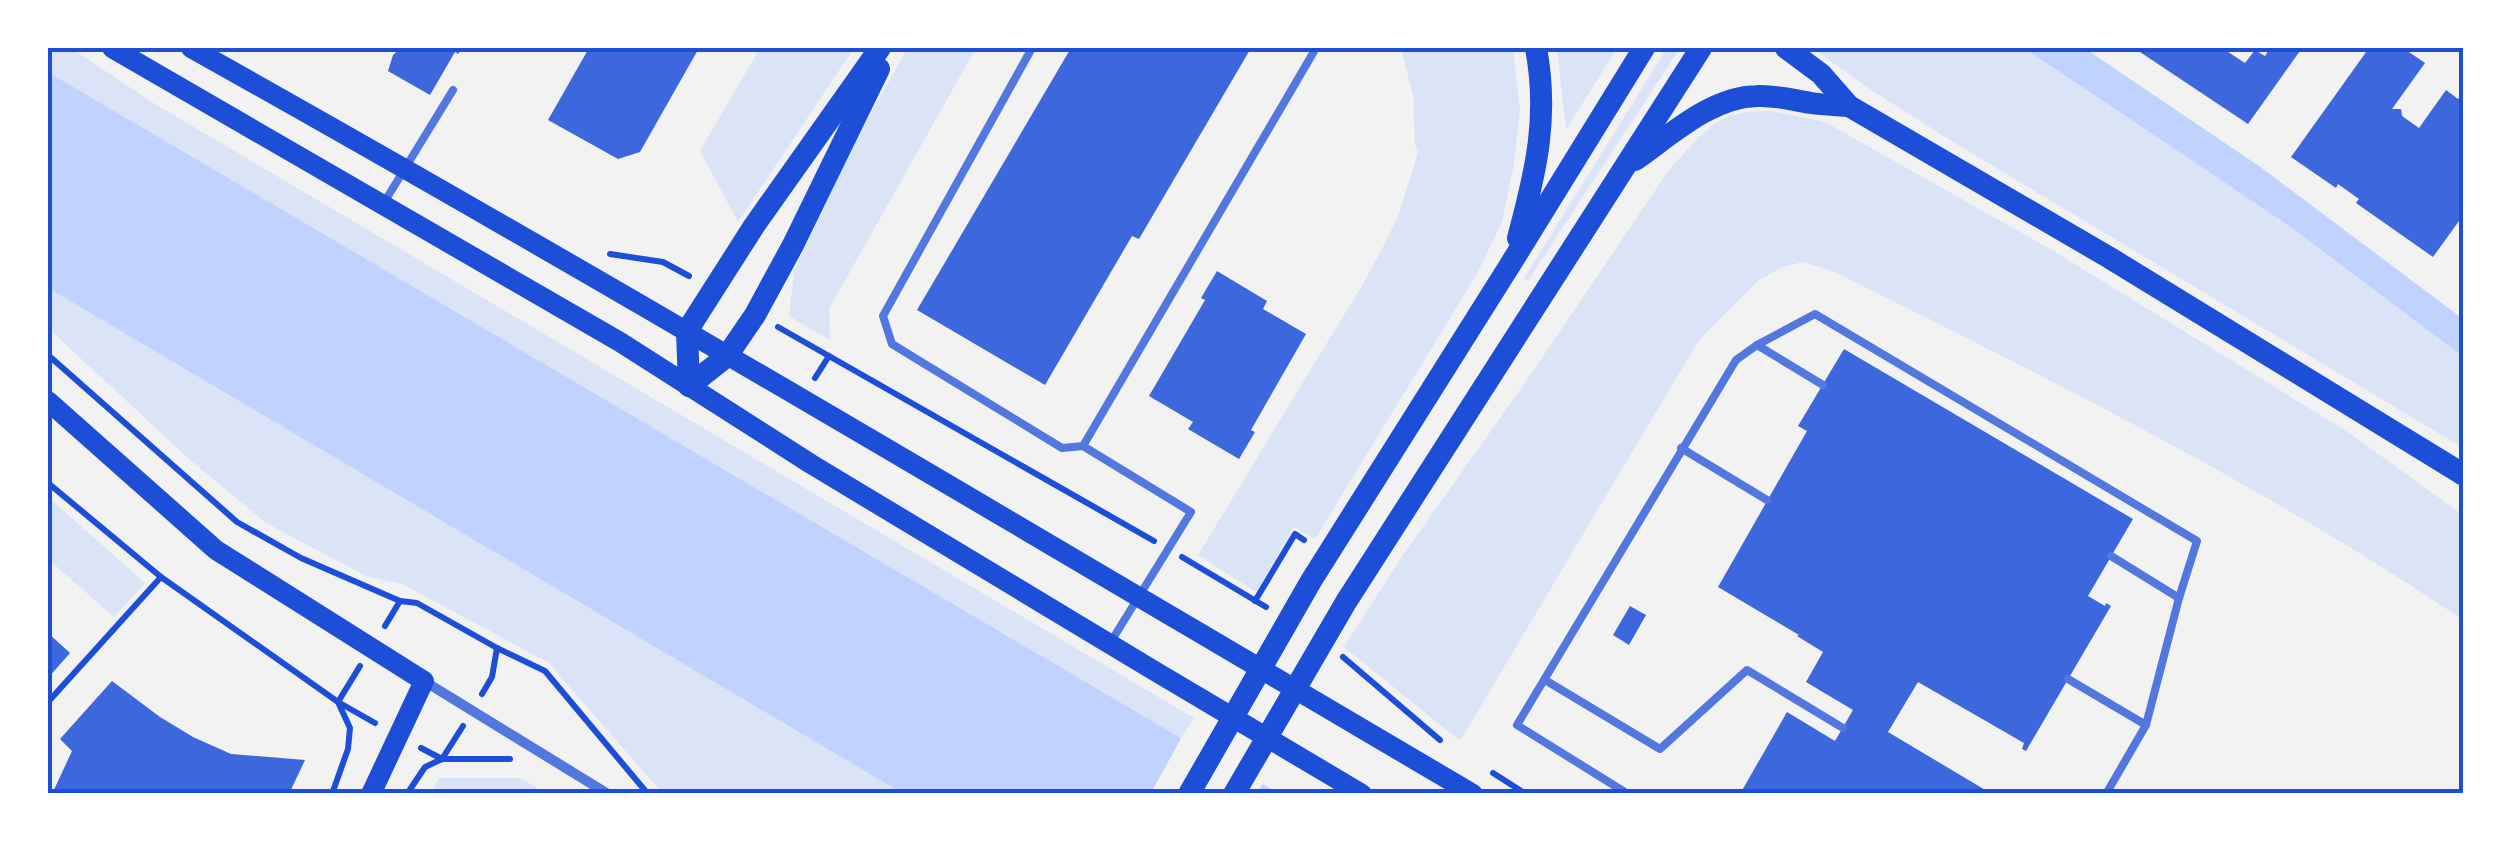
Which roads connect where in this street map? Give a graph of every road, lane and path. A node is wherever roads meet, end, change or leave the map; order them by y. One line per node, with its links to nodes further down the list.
1 (112, 48): 15 (main road)
2 (191, 48): 13 (main road)
3 (880, 48): 18 (highway)
4 (889, 48): 19 (highway)
5 (1032, 48): 27 (lane)
6 (1316, 48): 27 (lane)
7 (1536, 48): 17 (highway)
8 (1644, 48): 17 (highway)
9 (1700, 48): 14 (highway)
10 (1786, 48): 12 (highway)
11 (453, 90): 13 (lane)
12 (1849, 106): 14 (highway); 29 (highway)
13 (406, 168): 15 (lane); 20 (main road)
14 (1624, 168): 60 (highway)
15 (383, 204): 25 (main road)
16 (606, 253): 18 (path)
17 (1510, 265): 59 (highway)
18 (714, 290): 20 (highway)
19 (755, 314): 23 (highway); 33 (path)
20 (687, 331): 23 (main road); 25 (highway)
21 (1756, 345): 24 (lane); 28 (lane); 37 (lane)
22 (48, 356): 39 (path)
23 (727, 356): 25 (highway); 36 (main road)
24 (1823, 385)
25 (689, 386): 41 (main road)
26 (48, 401): 43 (main road)
27 (1082, 446): 33 (lane)
28 (1681, 448): 31 (lane); 45 (lane)
29 (2464, 475)
30 (48, 483): 35 (path)
31 (1768, 500)
32 (1288, 545): 38 (path)
33 (1168, 549): 36 (lane); 38 (path)
34 (2111, 556): 37 (lane)
35 (161, 576): 47 (path); 48 (path)
36 (1138, 597): 41 (lane); 62 (main road)
37 (2179, 598): 49 (lane)
38 (1256, 601): 40 (path)
39 (400, 602): 43 (path); 58 (path)
40 (1268, 609)
41 (1110, 644): 61 (main road)
42 (1332, 648): 51 (path)
43 (370, 650): 46 (main road); 48 (path)
44 (2068, 679): 49 (lane)
45 (1545, 680): 50 (lane); 64 (lane)
46 (424, 682): 52 (street); 55 (main road)
47 (48, 702)
48 (338, 702): 54 (path)
49 (2146, 725): 65 (lane)
50 (1843, 728)
51 (1445, 745)
52 (550, 758): 56 (path); 57 (street)
53 (1477, 764): 63 (path)
54 (332, 794)
55 (371, 794)
56 (407, 794)
57 (608, 794)
58 (648, 794)
59 (1189, 794)
60 (1234, 794)
61 (1362, 794)
62 (1473, 794)
63 (1526, 794)
64 (1628, 794)
65 (2106, 794)

